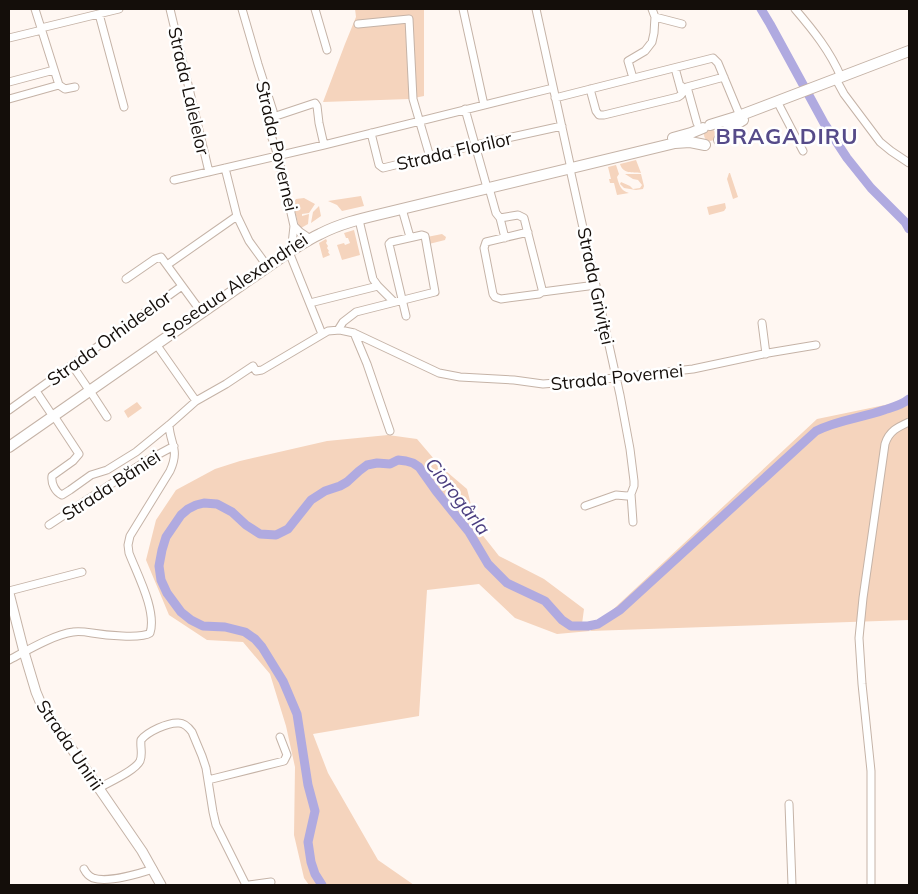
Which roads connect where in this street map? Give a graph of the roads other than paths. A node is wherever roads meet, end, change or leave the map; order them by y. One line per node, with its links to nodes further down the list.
1 (35, 9): 14 (street)
2 (119, 9): 10 (street)
3 (170, 9): 53 (street, Strada Lalelelor)
4 (242, 9): 38 (street, Strada Povernei)
5 (315, 9): 16 (street)
6 (463, 9): 33 (street)
7 (536, 9): 28 (street, Strada Griviței)
8 (652, 9): 11 (street)
9 (795, 9): 24 (street)
10 (99, 14): 14 (street); 35 (street)
11 (655, 17): 13 (street); 22 (street)
12 (358, 24): 39 (street)
13 (682, 24)
14 (42, 29): 15 (street); 20 (street)
15 (9, 38)
16 (327, 50)
17 (909, 51): 24 (highway, Șoseaua Alexandriei)
18 (909, 56): 24 (highway, Șoseaua Alexandriei)
19 (675, 68): 21 (street); 22 (street); 26 (street)
20 (54, 70): 23 (street); 25 (street)
21 (724, 77): 26 (street); 37 (street)
22 (632, 78): 29 (street)
23 (9, 82)
24 (835, 82): 32 (highway, Șoseaua Alexandriei); 50 (street)
25 (59, 85): 27 (street); 31 (street)
26 (684, 86): 29 (street); 40 (street)
27 (75, 87)
28 (553, 88): 30 (street, Strada Griviței); 33 (street, Strada Florilor)
29 (590, 89): 30 (street)
30 (555, 98): 41 (street, Strada Griviței)
31 (9, 99)
32 (789, 99): 34 (highway, Șoseaua Alexandriei); 37 (highway, Șoseaua Alexandriei)
33 (484, 105): 36 (street, Strada Florilor)
34 (779, 105): 43 (highway, Șoseaua Alexandriei); 47 (street)
35 (124, 107)
36 (466, 109): 39 (street, Strada Florilor); 46 (street)
37 (740, 116): 40 (highway, Șoseaua Alexandriei)
38 (273, 117): 44 (street); 48 (street, Strada Povernei)
39 (419, 120): 42 (street, Strada Florilor); 49 (street)
40 (703, 125): 43 (highway); 45 (highway); 51 (highway, Șoseaua Alexandriei)
41 (562, 126): 46 (street, Strada Florilor); 51 (street, Strada Griviței)
42 (371, 132): 44 (street, Strada Florilor); 49 (street, Strada Florilor)
43 (719, 140): 45 (highway, Șoseaua Alexandriei)
44 (324, 144): 48 (street, Strada Florilor)
45 (704, 145): 51 (highway, Șoseaua Alexandriei)
46 (476, 146): 49 (street, Strada Florilor); 55 (street)
47 (803, 151)
48 (278, 156): 52 (street, Strada Florilor); 60 (street, Strada Povernei)
49 (430, 157)
50 (909, 163)
51 (570, 166): 55 (highway, Șoseaua Alexandriei); 71 (street, Strada Griviței)
52 (226, 168): 53 (street, Strada Florilor); 57 (street)
53 (209, 172): 54 (street, Strada Florilor)
54 (174, 180)
55 (487, 186): 56 (highway, Șoseaua Alexandriei); 58 (street); 62 (highway, Șoseaua Alexandriei)
56 (402, 209): 59 (highway, Șoseaua Alexandriei); 63 (street)
57 (237, 216): 66 (street); 67 (street)
58 (500, 218): 61 (street); 64 (street)
59 (359, 220): 65 (highway, Șoseaua Alexandriei); 70 (street)
60 (294, 226): 62 (street); 65 (street, Strada Povernei)
61 (528, 232): 64 (street); 72 (street)
62 (306, 236): 65 (highway, Șoseaua Alexandriei)
63 (410, 237): 73 (street); 73 (street)
64 (505, 238): 72 (street)
65 (291, 248): 66 (highway, Șoseaua Alexandriei); 75 (street); 82 (highway, Șoseaua Alexandriei)
66 (265, 263): 76 (highway, Șoseaua Alexandriei)
67 (167, 265): 68 (street); 69 (street)
68 (126, 279)
69 (182, 286): 76 (street); 85 (street, Strada Orhideelor)
70 (378, 286): 74 (street); 75 (street)
71 (596, 286): 72 (street); 86 (street, Strada Griviței)
72 (542, 292)
73 (402, 300): 74 (street); 77 (street)
74 (394, 302): 79 (street)
75 (310, 303): 80 (street)
76 (199, 309): 87 (highway, Șoseaua Alexandriei)
77 (406, 316)
78 (762, 323): 84 (street)
79 (338, 330): 80 (street, Strada Povernei); 81 (street, Strada Povernei)
80 (323, 333): 89 (street)
81 (354, 334): 86 (street, Strada Povernei); 95 (street)
82 (156, 344): 87 (highway, Șoseaua Alexandriei); 89 (street)
83 (816, 345): 84 (street, Strada Povernei)
84 (766, 354): 86 (street, Strada Povernei)
85 (72, 365): 87 (street); 88 (street, Strada Orhideelor)
86 (616, 378): 99 (street, Strada Griviței)
87 (88, 389): 91 (highway, Șoseaua Alexandriei); 92 (street)
88 (36, 391): 90 (street, Strada Orhideelor); 91 (street, Strada Orhideelor)
89 (196, 400): 94 (street)
90 (9, 410)
91 (52, 414): 94 (street, Strada Orhideelor); 96 (highway, Șoseaua Alexandriei); 98 (highway, Șoseaua Alexandriei)
92 (107, 417)
93 (909, 422): 117 (street)
94 (169, 425): 97 (street)
95 (390, 431)
96 (9, 440)
97 (174, 446): 102 (street, Strada Băniei); 105 (street)
98 (9, 447)
99 (631, 495): 100 (street); 101 (street, Strada Griviței)
100 (586, 506)
101 (633, 522)
102 (49, 526)
103 (82, 572): 104 (street)
104 (9, 592): 105 (main road, Strada Unirii)
105 (24, 652): 106 (street); 109 (main road, Strada Unirii)
106 (9, 660)
107 (280, 736): 108 (street)
108 (208, 780): 109 (street); 115 (street)
109 (99, 788): 112 (main road, Strada Unirii)
110 (788, 804): 116 (street)
111 (84, 869): 112 (street)
112 (153, 869): 114 (main road, Strada Unirii)
113 (271, 882): 115 (street)
114 (161, 885)
115 (247, 885)
116 (792, 885)
117 (871, 885)

